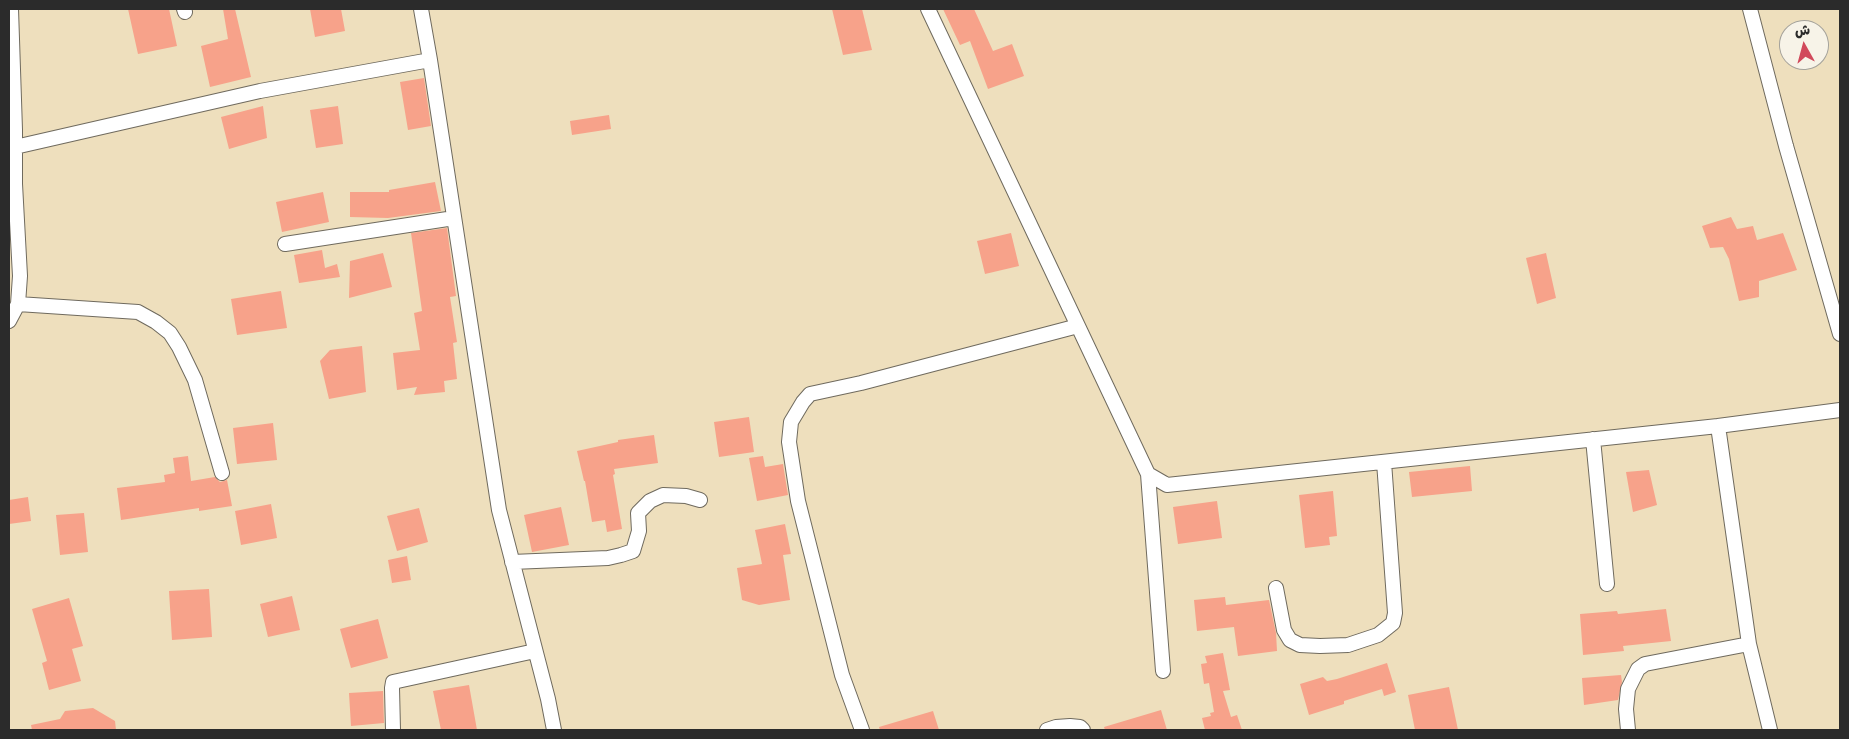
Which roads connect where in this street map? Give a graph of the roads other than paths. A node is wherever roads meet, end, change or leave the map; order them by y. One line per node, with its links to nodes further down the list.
1 (11, 9): 6 (street)
2 (421, 9): 5 (street)
3 (928, 9): 11 (street)
4 (1750, 9): 12 (street)
5 (430, 60): 6 (street); 7 (street)
6 (15, 147): 9 (street)
7 (454, 218): 8 (street); 20 (street)
8 (285, 244)
9 (18, 304): 10 (street); 17 (street)
10 (9, 321)
11 (1078, 326): 18 (street); 28 (street)
12 (1840, 334)
13 (1840, 410): 14 (street)
14 (1718, 426): 15 (street); 23 (street)
15 (1593, 439): 16 (street); 21 (street)
16 (1384, 462): 18 (street); 22 (street)
17 (222, 472)
18 (1148, 474): 25 (street)
19 (700, 500): 20 (street)
20 (512, 562): 24 (street)
21 (1607, 584)
22 (1276, 588)
23 (1750, 644): 31 (street); 32 (street)
24 (535, 651): 26 (street); 27 (street)
25 (1162, 671)
26 (393, 730)
27 (554, 730)
28 (862, 730)
29 (1047, 730): 30 (street)
30 (1083, 730)
31 (1628, 730)
32 (1770, 730)

